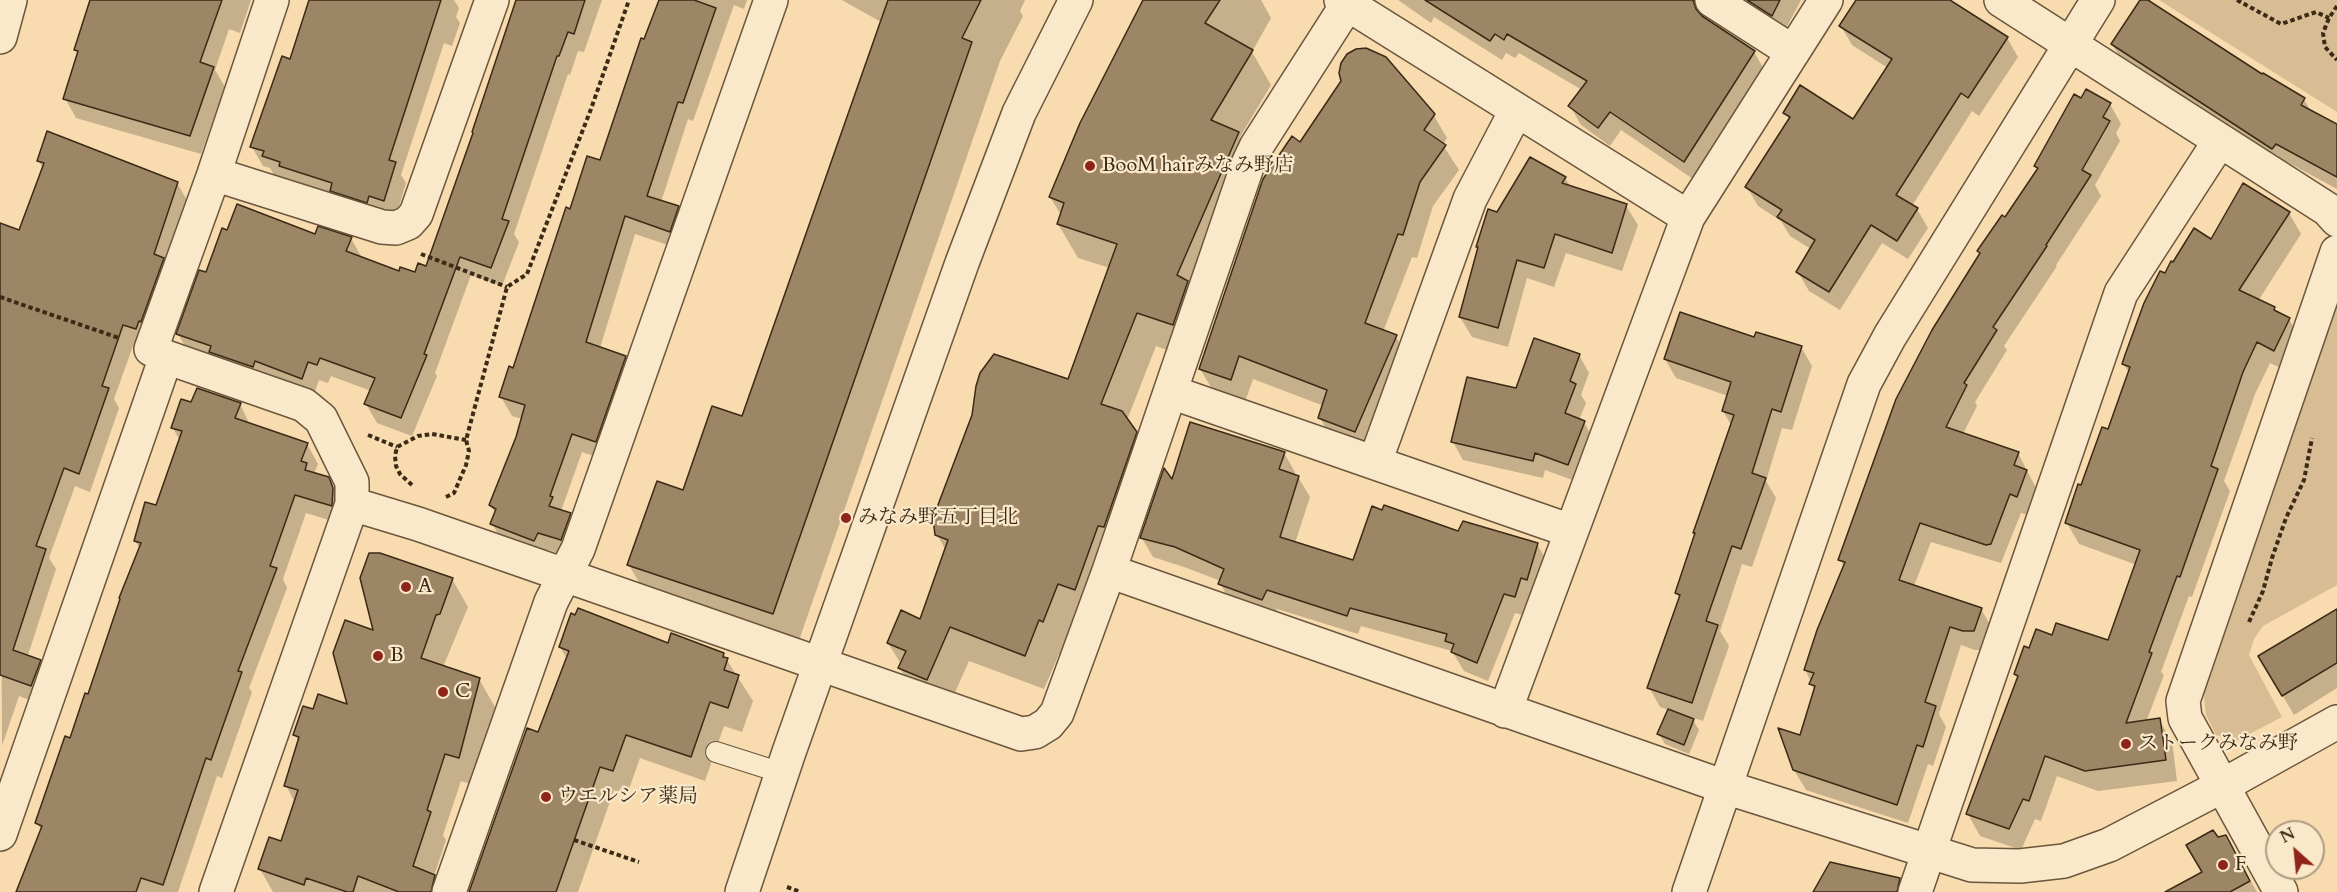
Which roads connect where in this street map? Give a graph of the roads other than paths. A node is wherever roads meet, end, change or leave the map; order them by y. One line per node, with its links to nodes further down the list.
1 (10, 0): 11 (street)
2 (272, 0): 16 (street)
3 (492, 0): 16 (street)
4 (771, 0): 26 (street)
5 (1076, 0): 27 (street)
6 (1712, 0): 13 (street)
7 (1826, 0): 13 (street)
8 (2001, 0): 12 (street)
9 (2098, 0): 12 (street)
10 (1346, 1): 14 (street); 21 (street)
11 (0, 37)
12 (2070, 44): 15 (street); 33 (street)
13 (1793, 52): 17 (street)
14 (1516, 111): 17 (street); 22 (street)
15 (2219, 142): 18 (street); 35 (street)
16 (214, 174): 20 (street)
17 (1688, 217): 24 (street)
18 (2337, 220)
19 (2337, 252): 32 (street)
20 (159, 353): 23 (street); 34 (street)
21 (1171, 392): 22 (street); 25 (street)
22 (1375, 462): 24 (street)
23 (352, 504): 26 (street); 36 (street)
24 (1571, 531): 28 (street)
25 (1109, 571): 27 (street); 28 (street)
26 (565, 576): 27 (street); 37 (street)
27 (821, 664): 31 (street)
28 (1505, 711): 33 (street)
29 (2337, 722): 32 (street)
30 (716, 752): 31 (lane)
31 (782, 774): 38 (street)
32 (2222, 786): 35 (street); 41 (street)
33 (1725, 787): 35 (street); 39 (street)
34 (0, 834)
35 (1929, 853): 40 (street)
36 (216, 892)
37 (449, 892)
38 (742, 892)
39 (1689, 892)
40 (1915, 892)
41 (2281, 892)

